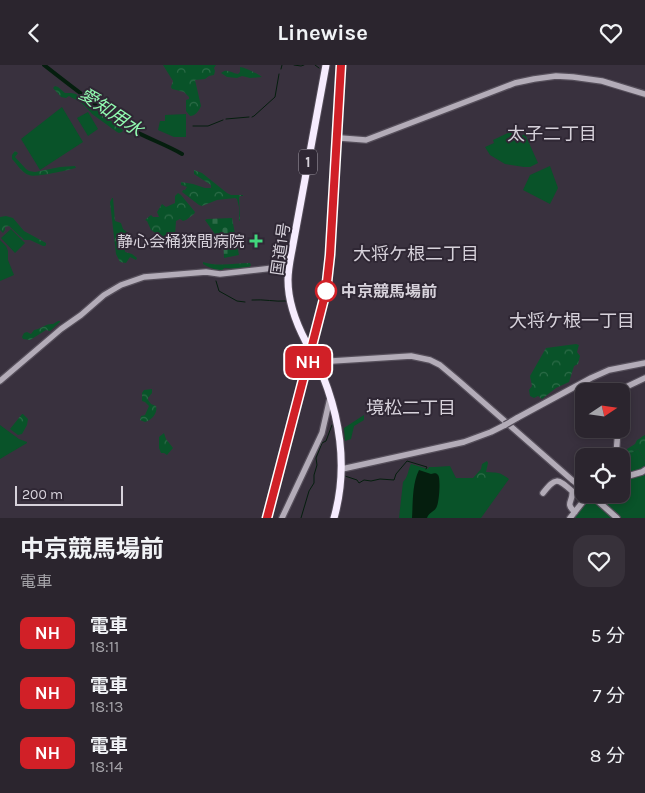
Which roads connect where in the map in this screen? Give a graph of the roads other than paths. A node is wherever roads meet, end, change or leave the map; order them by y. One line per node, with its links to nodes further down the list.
1 (326, 65): 4 (highway, 国道1号 / 1)
2 (645, 94): 3 (street)
3 (340, 138)
4 (289, 267): 5 (highway, 国道1号 / 1); 8 (street)
5 (316, 361): 10 (highway, 国道1号 / 1); 14 (street)
6 (645, 363): 11 (street, bridge)
7 (645, 378): 9 (street)
8 (0, 381)
9 (630, 385)
10 (330, 397): 11 (highway, 国道1号 / 1); 19 (street)
11 (342, 469): 20 (highway, 国道1号 / 1)
12 (645, 470): 13 (street)
13 (630, 475)
14 (575, 482)
15 (543, 493): 18 (street)
16 (582, 503): 18 (street)
17 (600, 503): 22 (street)
18 (574, 512): 21 (street)
19 (282, 518)
20 (334, 518)
21 (570, 518)
22 (617, 518)

